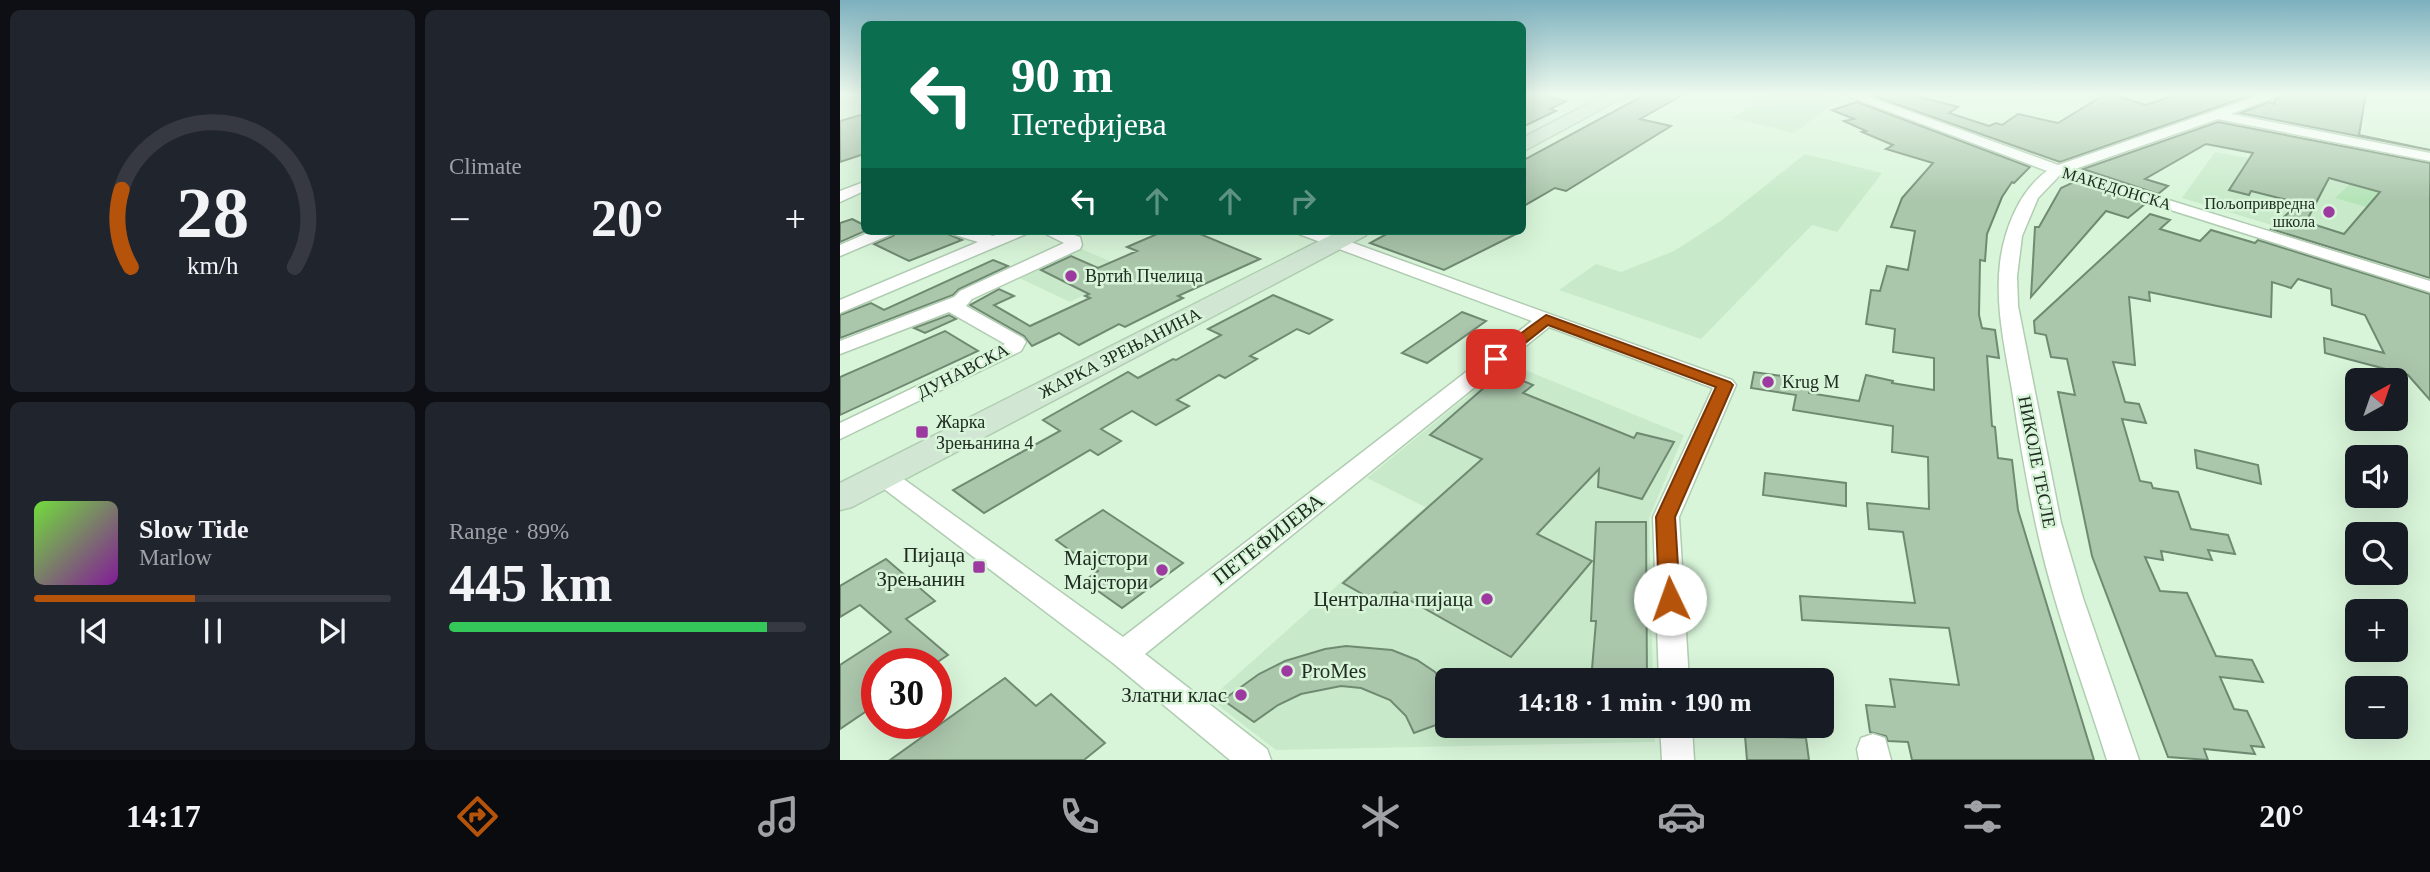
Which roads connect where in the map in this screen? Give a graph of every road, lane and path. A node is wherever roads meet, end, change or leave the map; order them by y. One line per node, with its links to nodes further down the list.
1 (1555, 128): 5 (main road)
2 (1943, 128): 7 (street, МАКЕДОНСКА)
3 (2179, 128): 7 (street)
4 (2284, 128): 6 (street)
5 (1526, 144)
6 (2430, 158)
7 (2057, 170): 18 (street, МАКЕДОНСКА); 31 (street, НИКОЛЕ ТЕСЛЕ)
8 (861, 187): 9 (street)
9 (843, 195): 10 (street)
10 (861, 200)
11 (877, 235): 17 (street)
12 (972, 235): 16 (street)
13 (1010, 235): 16 (street)
14 (1058, 235): 19 (street)
15 (1347, 236): 21 (street); 24 (main road, ЖАРКА ЗРЕЊАНИНА)
16 (994, 241): 20 (street)
17 (840, 251)
18 (2430, 287)
19 (957, 302): 22 (street); 23 (street, ДУНАВСКА)
20 (840, 307)
21 (1546, 319): 26 (street, ПЕТЕФИЈЕВА); 27 (street)
22 (840, 348)
23 (840, 432)
24 (883, 476): 25 (main road, ЖАРКА ЗРЕЊАНИНА); 26 (street)
25 (840, 498)
26 (1123, 654): 29 (street)
27 (1673, 668)
28 (1677, 738): 30 (street)
29 (1255, 760)
30 (1678, 760)
31 (2123, 760)

